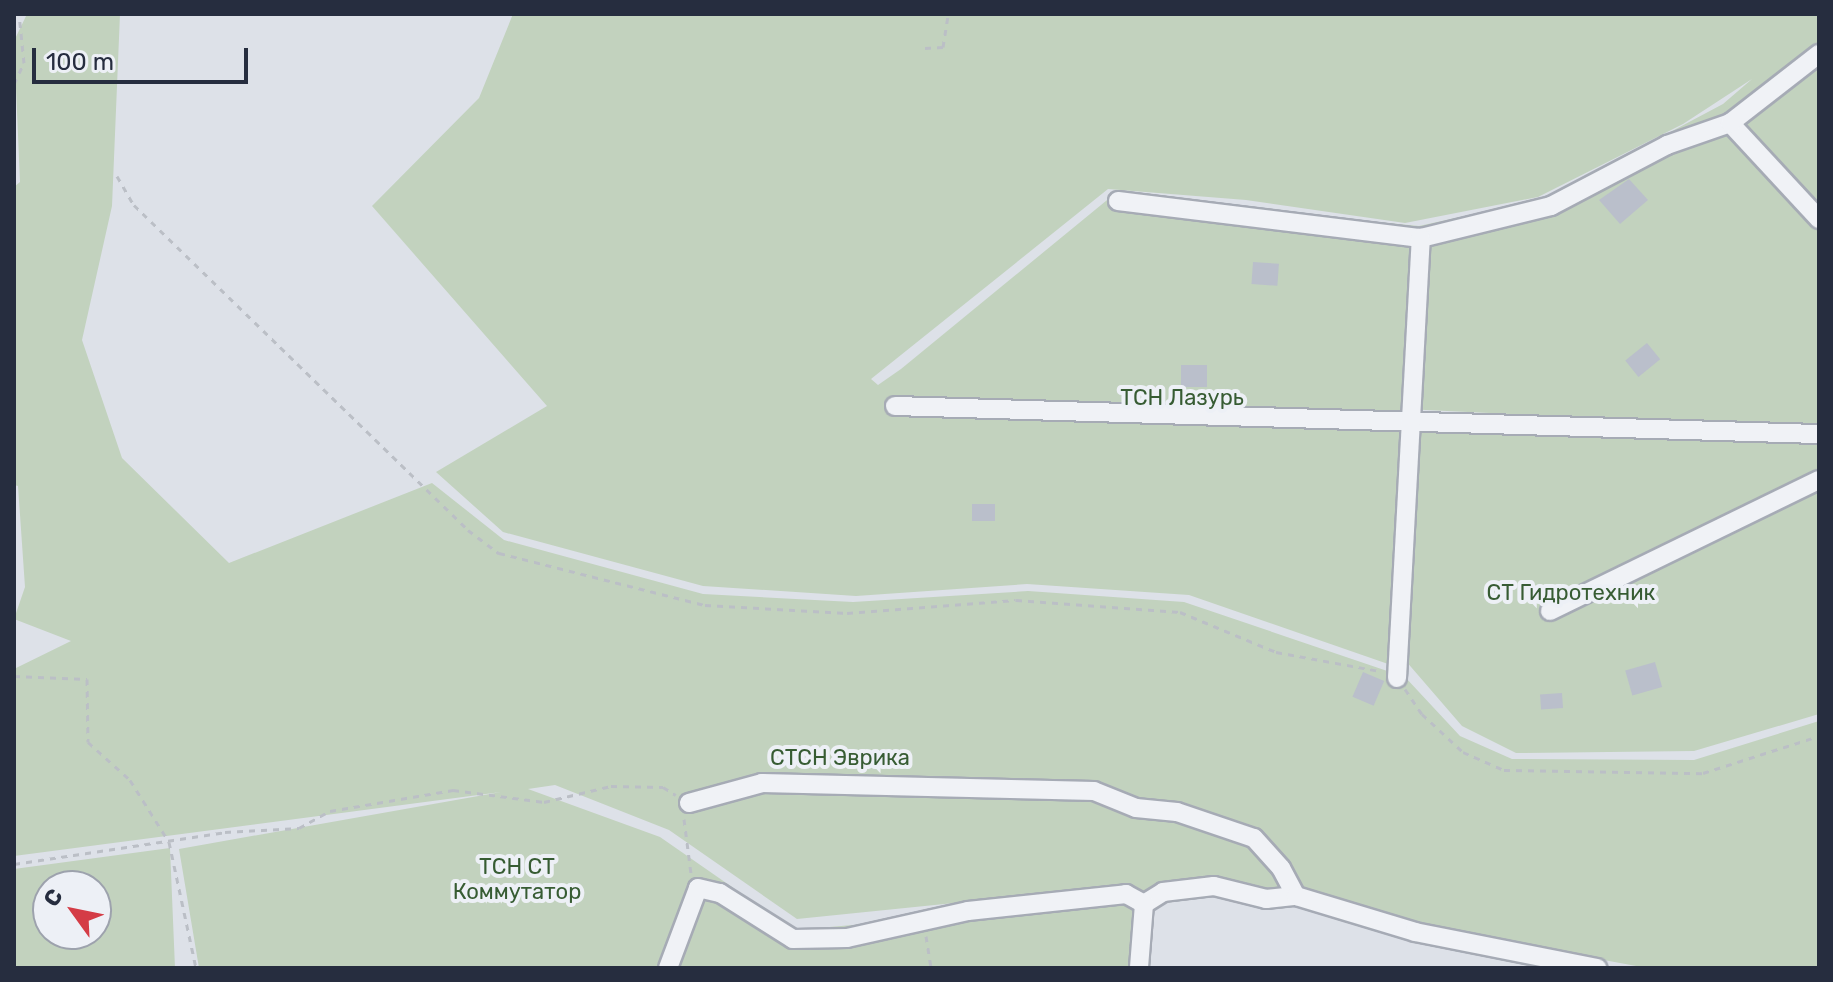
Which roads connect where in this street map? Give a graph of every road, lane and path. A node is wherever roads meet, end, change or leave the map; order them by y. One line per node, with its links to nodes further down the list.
1 (19, 14): 5 (path)
2 (948, 14): 3 (path)
3 (925, 48)
4 (1819, 54): 6 (lane)
5 (14, 84)
6 (1730, 123): 9 (lane); 10 (lane)
7 (117, 176): 17 (path)
8 (1118, 201): 10 (lane)
9 (1819, 219)
10 (1421, 238): 12 (lane)
11 (895, 406): 12 (lane)
12 (1410, 424): 13 (lane); 17 (lane)
13 (1819, 434)
14 (1819, 480): 15 (lane)
15 (1550, 611)
16 (14, 676): 20 (path)
17 (1397, 678): 18 (path)
18 (1819, 736)
19 (689, 803): 20 (path); 22 (path); 23 (lane)
20 (169, 842): 21 (path); 26 (path)
21 (14, 864)
22 (698, 888): 25 (lane); 27 (lane)
23 (1296, 896): 24 (lane); 30 (lane)
24 (1144, 904): 25 (lane); 29 (lane)
25 (923, 921): 28 (path)
26 (196, 968)
27 (668, 968)
28 (931, 968)
29 (1139, 968)
30 (1597, 968)

